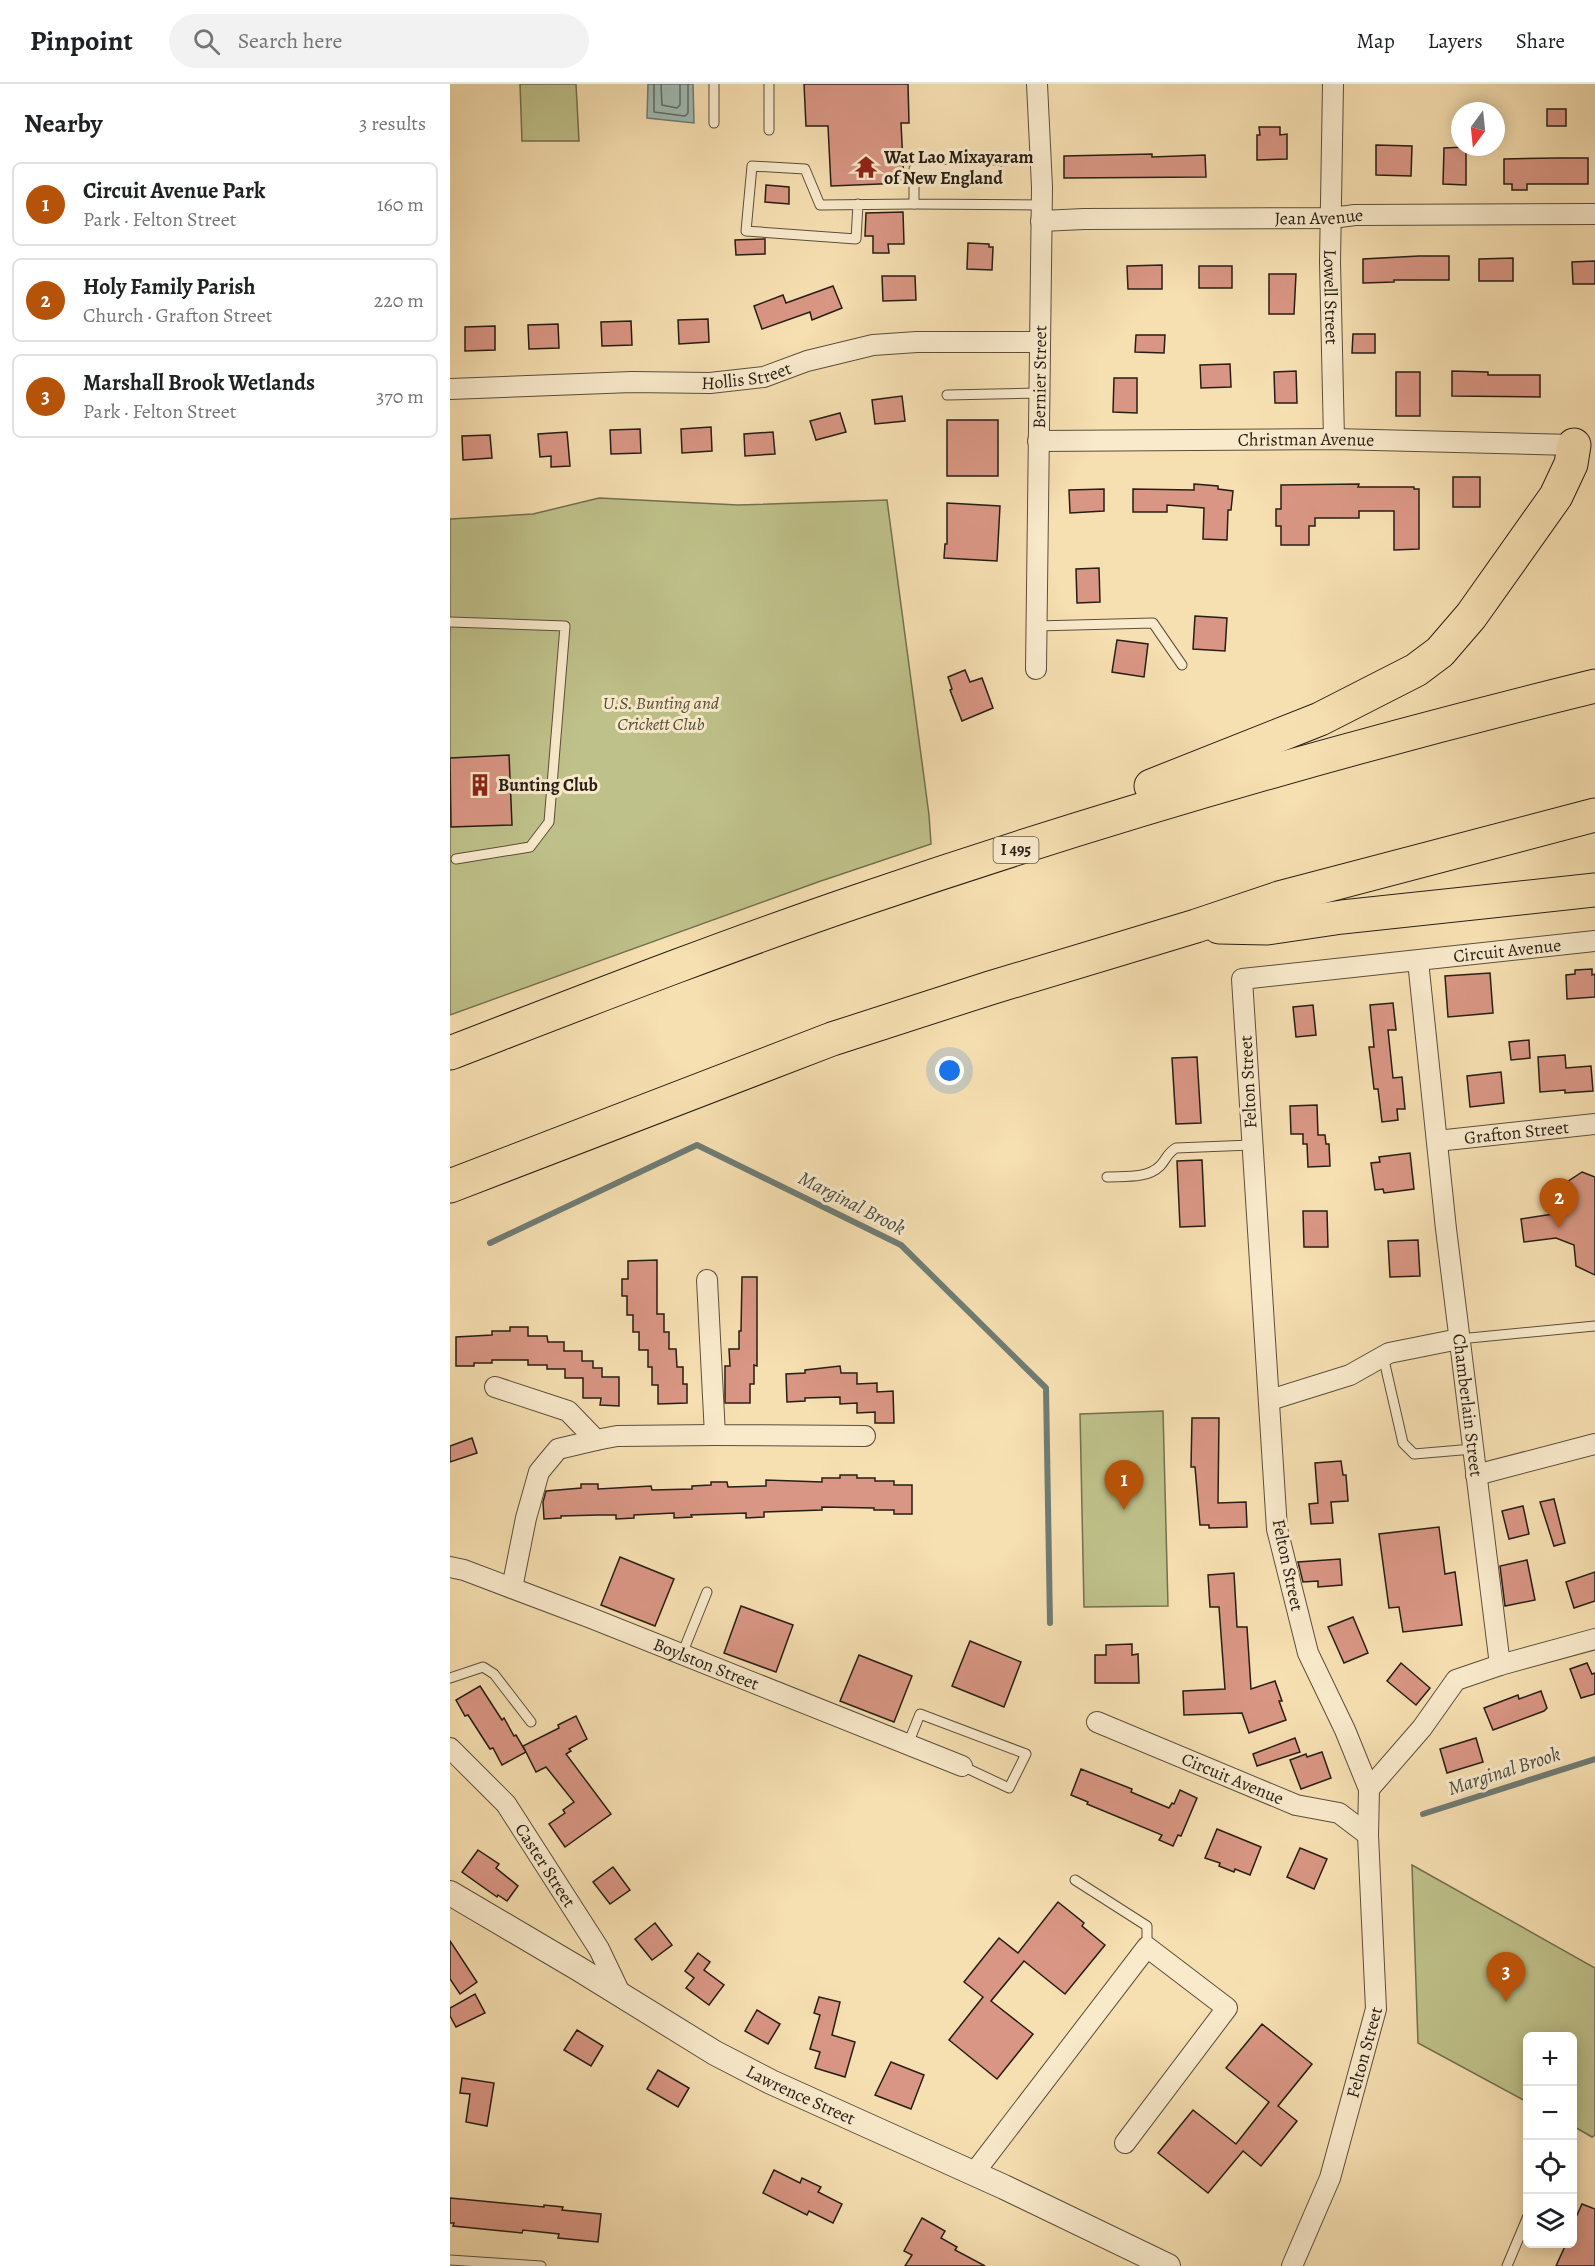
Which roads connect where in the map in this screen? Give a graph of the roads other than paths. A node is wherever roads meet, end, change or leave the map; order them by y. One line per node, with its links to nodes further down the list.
1 (714, 84): 5 (lane)
2 (769, 84): 6 (lane)
3 (1037, 84): 10 (street, Bernier Street)
4 (1333, 84): 12 (street, Lowell Street)
5 (714, 123)
6 (769, 130)
7 (998, 170): 9 (lane)
8 (858, 204): 8 (lane); 9 (lane)
9 (914, 204): 10 (lane)
10 (1041, 213): 12 (street, Jean Avenue); 13 (street, Bernier Street)
11 (1595, 214): 12 (street, Jean Avenue)
12 (1332, 218): 17 (street, Lowell Street)
13 (1040, 342): 14 (street, Hollis Street); 15 (street, Bernier Street)
14 (450, 389)
15 (1038, 393): 16 (lane); 18 (street, Bernier Street)
16 (947, 395)
17 (1334, 439): 18 (street, Christman Avenue); 19 (street, Christman Avenue)
18 (1038, 441): 21 (street, Bernier Street)
19 (1574, 446): 27 (highway)
20 (450, 622): 26 (lane)
21 (1036, 626): 22 (lane); 23 (street, Bernier Street)
22 (1182, 665)
23 (1036, 669)
24 (1595, 686): 27 (highway, I 495)
25 (1595, 814): 29 (highway)
26 (456, 858)
27 (922, 879): 32 (highway, I 495)
28 (1595, 890): 29 (highway)
29 (1196, 926): 37 (highway)
30 (1595, 941): 31 (street, Circuit Avenue)
31 (1418, 961): 34 (street, Chamberlain Street); 35 (street, Felton Street)
32 (450, 1053)
33 (1595, 1124): 34 (street, Grafton Street)
34 (1437, 1141): 40 (street, Chamberlain Street)
35 (1251, 1145): 36 (lane); 43 (street, Felton Street)
36 (1107, 1177)
37 (450, 1186)
38 (707, 1280): 44 (street)
39 (1595, 1326): 40 (lane)
40 (1459, 1339): 41 (street); 48 (street, Chamberlain Street)
41 (1383, 1356): 43 (street); 48 (lane)
42 (495, 1387): 46 (street)
43 (1270, 1400): 62 (street, Felton Street)
44 (715, 1435): 45 (street); 46 (street)
45 (866, 1436)
46 (596, 1440): 51 (street)
47 (1595, 1444): 49 (street)
48 (1473, 1449): 49 (street, Chamberlain Street)
49 (1476, 1475): 55 (street, Chamberlain Street)
50 (450, 1567): 51 (street, Boylston Street)
51 (512, 1588): 54 (street, Boylston Street)
52 (707, 1592): 54 (lane)
53 (1595, 1639): 55 (street)
54 (681, 1654): 59 (street, Boylston Street)
55 (1500, 1665): 62 (street)
56 (450, 1678): 57 (lane)
57 (531, 1722)
58 (1096, 1722): 63 (street, Circuit Avenue)
59 (908, 1744): 61 (street, Boylston Street); 61 (lane)
60 (450, 1748): 67 (street, Caster Street)
61 (962, 1766)
62 (1369, 1789): 63 (street, Felton Street)
63 (1368, 1835): 75 (street, Felton Street)
64 (1075, 1881): 66 (lane)
65 (450, 1893): 67 (street, Lawrence Street)
66 (1147, 1947): 68 (street); 69 (street)
67 (622, 1997): 69 (street, Lawrence Street)
68 (1125, 2143)
69 (974, 2173): 74 (street, Lawrence Street)
70 (1523, 2226): 76 (lane)
71 (450, 2260): 72 (lane)
72 (470, 2263): 73 (lane)
73 (541, 2266)
74 (1168, 2266)
75 (1292, 2266)
76 (1507, 2266)

